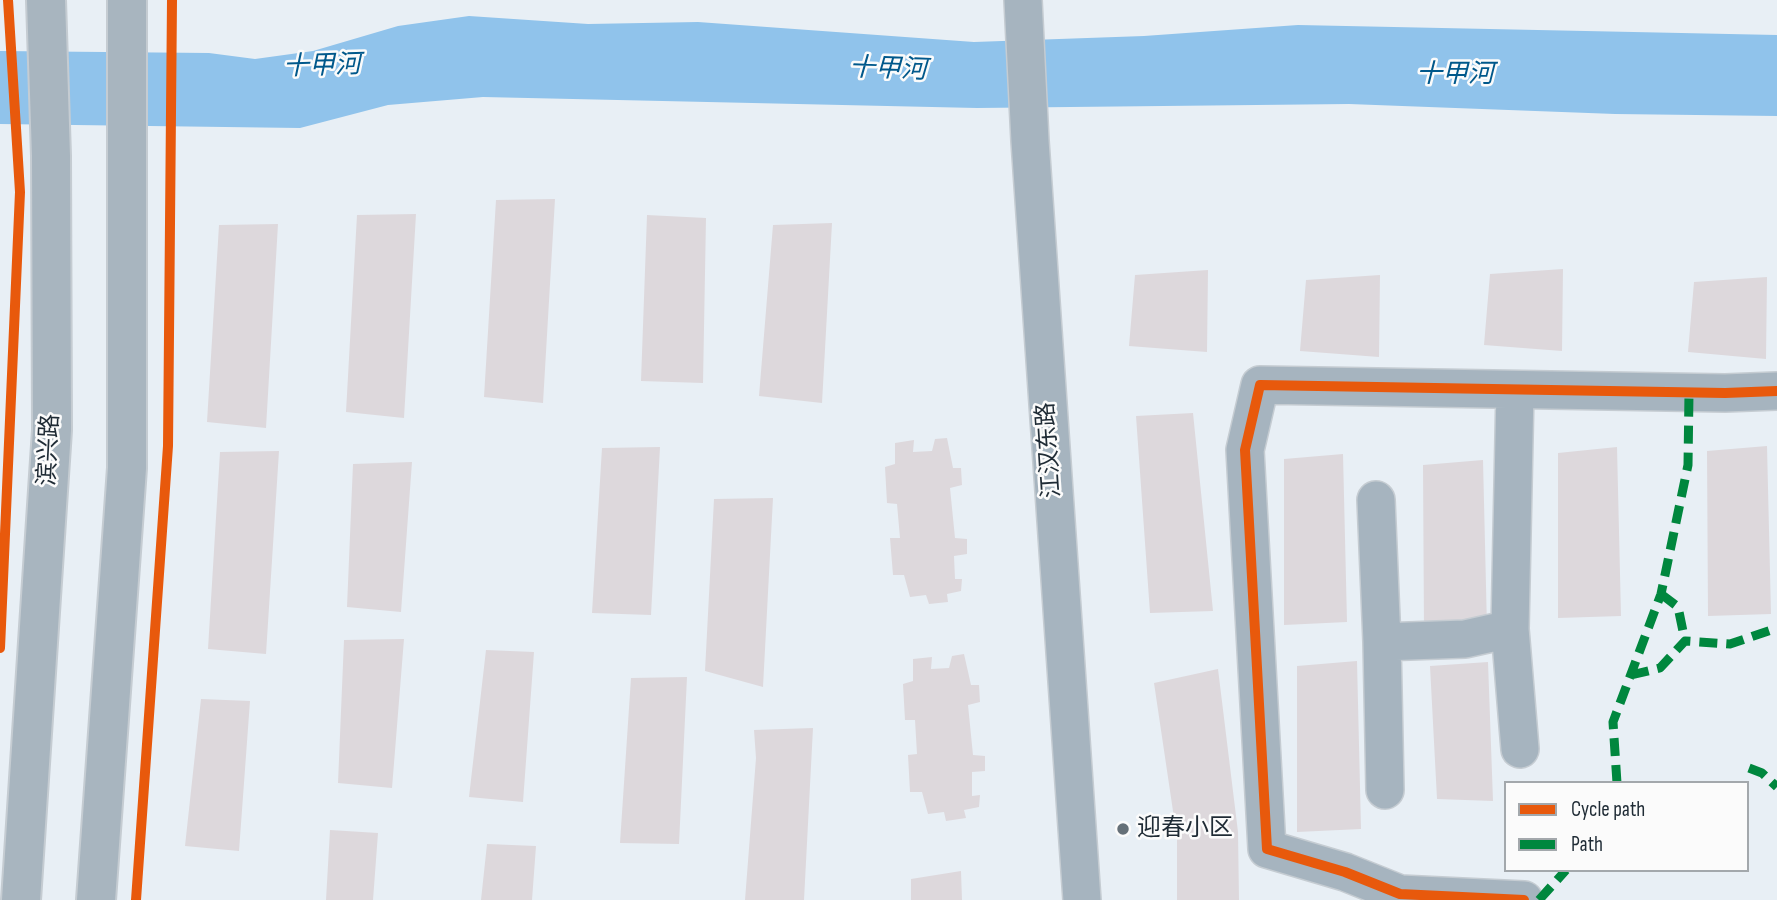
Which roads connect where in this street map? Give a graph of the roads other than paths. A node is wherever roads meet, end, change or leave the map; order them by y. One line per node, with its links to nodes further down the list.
1 (1023, 0): 13 (street, 江汉东路)
2 (47, 13): 11 (main road, 滨兴路)
3 (127, 14): 12 (main road)
4 (1515, 390): 5 (street); 7 (street); 14 (street)
5 (1777, 391)
6 (1376, 500): 8 (street)
7 (1510, 629): 8 (street); 9 (street)
8 (1382, 642): 10 (street)
9 (1520, 749)
10 (1385, 790)
11 (21, 900)
12 (96, 900)
13 (1082, 900)
14 (1524, 900)

